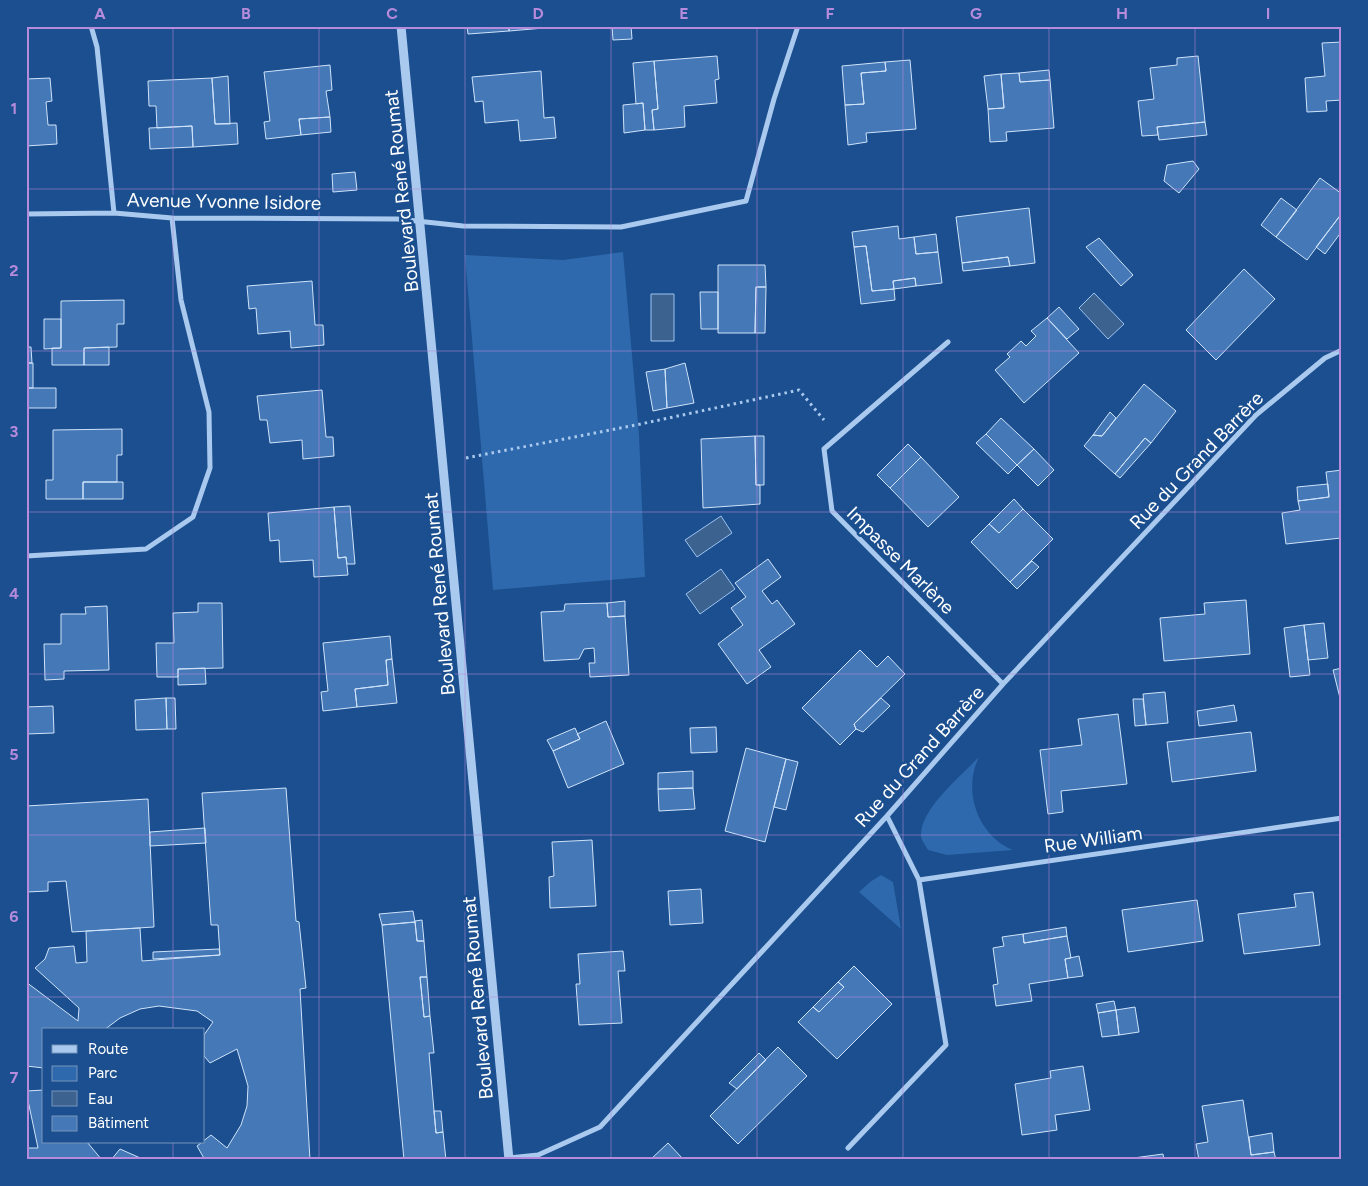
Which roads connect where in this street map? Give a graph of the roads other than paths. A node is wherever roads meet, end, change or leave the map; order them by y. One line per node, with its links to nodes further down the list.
1 (91, 26): 4 (street)
2 (401, 26): 7 (street, Boulevard René Roumat)
3 (798, 26): 7 (street, Avenue Yvonne Isidore)
4 (114, 213): 5 (street, Avenue Yvonne Isidore); 6 (street, Avenue Yvonne Isidore)
5 (26, 214)
6 (172, 218): 7 (street, Avenue Yvonne Isidore); 10 (street)
7 (420, 220): 16 (street, Boulevard René Roumat)
8 (948, 342): 11 (street, Impasse Marlène)
9 (1342, 350): 11 (street, Rue du Grand Barrère)
10 (26, 556)
11 (1003, 684): 12 (street, Rue du Grand Barrère)
12 (887, 816): 14 (street); 16 (street, Rue du Grand Barrère)
13 (1342, 818): 14 (street, Rue William)
14 (919, 880): 15 (street)
15 (848, 1148)
16 (509, 1159)

